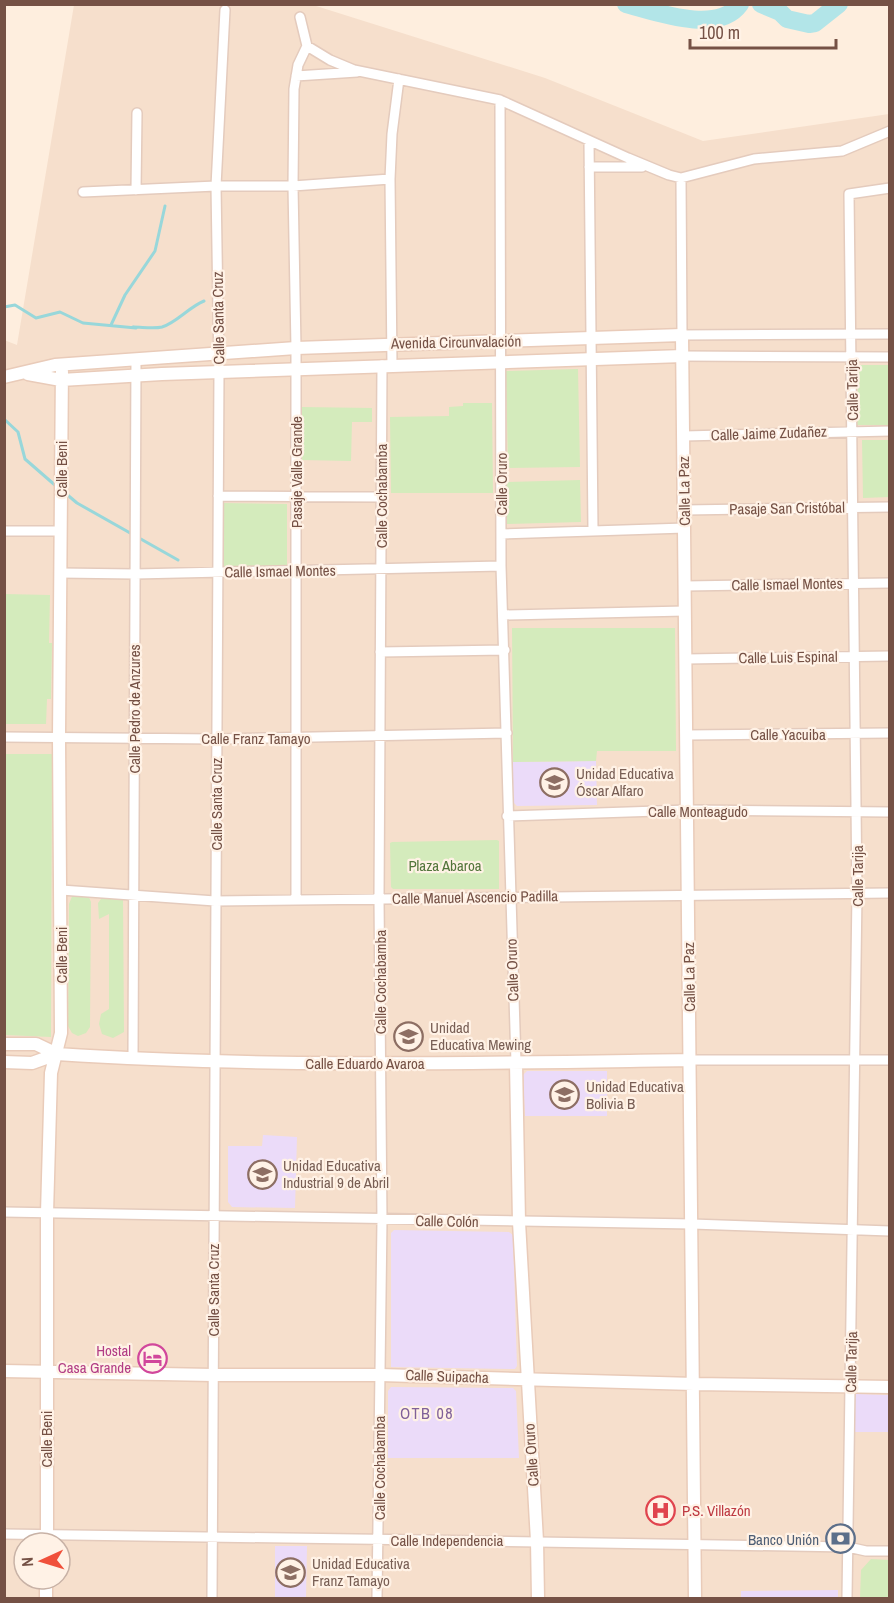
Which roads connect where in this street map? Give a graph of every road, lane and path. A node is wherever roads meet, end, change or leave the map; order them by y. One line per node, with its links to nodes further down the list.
1 (225, 10): 15 (street, Calle Santa Cruz)
2 (300, 17): 3 (street)
3 (307, 46): 4 (street); 5 (street, Pasaje Valle Grande)
4 (363, 72): 5 (street); 6 (street)
5 (296, 76): 16 (street, Pasaje Valle Grande)
6 (399, 79): 7 (street); 14 (street, Calle Cochabamba)
7 (500, 100): 10 (street); 24 (street, Calle Oruro)
8 (137, 113): 18 (street)
9 (890, 131): 13 (street)
10 (589, 141): 11 (street); 12 (street)
11 (589, 167): 12 (street); 23 (street)
12 (651, 167): 13 (street)
13 (681, 178): 22 (street)
14 (390, 179): 16 (street); 25 (street, Calle Cochabamba)
15 (216, 186): 16 (street); 18 (street); 27 (street, Calle Santa Cruz)
16 (293, 186): 26 (street, Pasaje Valle Grande)
17 (890, 188): 20 (street, Calle Tarija)
18 (136, 190): 19 (street)
19 (83, 192)
20 (851, 334): 21 (street, Avenida Circunvalación); 22 (street, Avenida Circunvalación); 29 (street, Calle Tarija)
21 (890, 334)
22 (682, 335): 23 (street, Avenida Circunvalación); 28 (street, Calle La Paz)
23 (591, 338): 24 (street, Avenida Circunvalación); 31 (street)
24 (501, 340): 25 (street, Avenida Circunvalación); 33 (street, Calle Oruro)
25 (392, 343): 26 (street, Avenida Circunvalación); 35 (street, Calle Cochabamba)
26 (296, 348): 27 (street, Avenida Circunvalación); 36 (street, Pasaje Valle Grande)
27 (219, 354): 32 (street, Avenida Circunvalación); 37 (street, Calle Santa Cruz)
28 (683, 356): 29 (street, Avenida Circunvalación); 31 (street, Avenida Circunvalación); 44 (street, Calle La Paz)
29 (852, 357): 30 (street, Avenida Circunvalación); 42 (street, Calle Tarija)
30 (890, 357)
31 (591, 359): 33 (street, Avenida Circunvalación); 52 (street)
32 (136, 360): 34 (street, Avenida Circunvalación); 40 (street, Calle Pedro de Anzures)
33 (501, 362): 35 (street, Avenida Circunvalación); 55 (street, Calle Oruro)
34 (62, 365): 38 (street, Avenida Circunvalación); 41 (street, Calle Beni)
35 (387, 365): 36 (street, Avenida Circunvalación); 47 (street, Calle Cochabamba)
36 (296, 369): 37 (street, Avenida Circunvalación); 46 (street, Pasaje Valle Grande)
37 (219, 372): 40 (street, Avenida Circunvalación); 45 (street, Calle Santa Cruz)
38 (24, 374): 39 (street, Avenida Circunvalación); 41 (street, Avenida Circunvalación)
39 (4, 377)
40 (136, 377): 41 (street, Avenida Circunvalación); 61 (street, Calle Pedro de Anzures)
41 (61, 380): 54 (street, Calle Beni)
42 (852, 431): 43 (street, Calle Jaime Zudañez); 44 (street, Calle Jaime Zudañez); 48 (street, Calle Tarija)
43 (890, 431)
44 (684, 436): 50 (street, Calle La Paz)
45 (218, 496): 46 (street); 59 (street, Calle Santa Cruz)
46 (296, 497): 47 (street); 58 (street, Pasaje Valle Grande)
47 (381, 497): 57 (street, Calle Cochabamba)
48 (853, 507): 49 (street, Pasaje San Cristóbal); 50 (street, Pasaje San Cristóbal); 62 (street, Calle Tarija)
49 (890, 507)
50 (684, 510): 51 (street, Calle La Paz)
51 (685, 528): 52 (street); 64 (street, Calle La Paz)
52 (593, 530): 55 (street)
53 (4, 531): 54 (street)
54 (60, 531): 60 (street, Calle Beni)
55 (501, 534): 56 (street, Calle Oruro)
56 (501, 566): 57 (street, Calle Ismael Montes); 66 (street, Calle Oruro)
57 (381, 570): 58 (street, Calle Ismael Montes); 68 (street, Calle Cochabamba)
58 (297, 571): 59 (street, Calle Ismael Montes); 81 (street, Pasaje Valle Grande)
59 (217, 572): 61 (street, Calle Ismael Montes); 80 (street, Calle Santa Cruz)
60 (60, 573): 61 (street, Calle Ismael Montes); 77 (street, Calle Beni)
61 (135, 574): 78 (street, Calle Pedro de Anzures)
62 (854, 583): 63 (street, Calle Ismael Montes); 64 (street, Calle Ismael Montes); 69 (street, Calle Tarija)
63 (890, 583)
64 (685, 586): 65 (street, Calle La Paz)
65 (686, 611): 66 (street); 71 (street, Calle La Paz)
66 (504, 615): 67 (street, Calle Oruro)
67 (505, 650): 68 (street); 72 (street, Calle Oruro)
68 (380, 652): 79 (street, Calle Cochabamba)
69 (855, 656): 70 (street, Calle Luis Espinal); 71 (street, Calle Luis Espinal); 74 (street, Calle Tarija)
70 (890, 656)
71 (686, 659): 75 (street, Calle La Paz)
72 (507, 733): 79 (street, Calle Franz Tamayo); 85 (street, Calle Oruro)
73 (890, 733): 74 (street, Calle Yacuiba)
74 (855, 734): 75 (street, Calle Yacuiba); 83 (street, Calle Tarija)
75 (687, 735): 82 (street, Calle La Paz)
76 (4, 737): 77 (street, Calle Franz Tamayo)
77 (59, 737): 78 (street, Calle Franz Tamayo); 86 (street, Calle Beni)
78 (134, 737): 80 (street, Calle Franz Tamayo); 89 (street, Calle Pedro de Anzures)
79 (379, 737): 81 (street, Calle Franz Tamayo); 92 (street, Calle Cochabamba)
80 (216, 738): 81 (street, Calle Franz Tamayo); 94 (street, Calle Santa Cruz)
81 (297, 738): 93 (street, Pasaje Valle Grande)
82 (688, 810): 83 (street, Calle Monteagudo); 85 (street, Calle Monteagudo); 90 (street, Calle La Paz)
83 (856, 812): 84 (street, Calle Monteagudo); 87 (street, Calle Tarija)
84 (890, 812)
85 (507, 816): 91 (street, Calle Oruro)
86 (61, 890): 89 (street, Calle Manuel Ascencio Padilla); 96 (street, Calle Beni)
87 (857, 893): 88 (street, Calle Manuel Ascencio Padilla); 90 (street, Calle Manuel Ascencio Padilla); 99 (street, Calle Tarija)
88 (890, 893)
89 (134, 895): 94 (street, Calle Manuel Ascencio Padilla); 97 (street, Calle Pedro de Anzures)
90 (688, 896): 91 (street, Calle Manuel Ascencio Padilla); 98 (street, Calle La Paz)
91 (510, 897): 92 (street, Calle Manuel Ascencio Padilla); 103 (street, Calle Oruro)
92 (379, 898): 93 (street, Calle Manuel Ascencio Padilla); 104 (street, Calle Cochabamba)
93 (296, 900): 94 (street, Calle Manuel Ascencio Padilla)
94 (216, 901): 102 (street, Calle Santa Cruz)
95 (4, 1044): 96 (street, Calle Eduardo Avaroa)
96 (57, 1054): 97 (street, Calle Eduardo Avaroa); 101 (street, Calle Eduardo Avaroa); 106 (street, Calle Beni)
97 (133, 1058): 102 (street, Calle Eduardo Avaroa)
98 (690, 1060): 99 (street, Calle Eduardo Avaroa); 103 (street, Calle Eduardo Avaroa); 110 (street, Calle La Paz)
99 (855, 1060): 100 (street, Calle Eduardo Avaroa); 111 (street, Calle Tarija)
100 (890, 1060)
101 (4, 1062)
102 (215, 1063): 104 (street, Calle Eduardo Avaroa); 107 (street, Calle Santa Cruz)
103 (516, 1063): 104 (street, Calle Eduardo Avaroa); 109 (street, Calle Oruro)
104 (380, 1064): 108 (street, Calle Cochabamba)
105 (4, 1212): 106 (street, Calle Colón)
106 (47, 1213): 107 (street, Calle Colón); 114 (street, Calle Beni)
107 (214, 1216): 108 (street, Calle Colón); 115 (street, Calle Santa Cruz)
108 (382, 1220): 109 (street, Calle Colón); 116 (street, Calle Cochabamba)
109 (519, 1222): 110 (street, Calle Colón); 117 (street, Calle Oruro)
110 (692, 1224): 111 (street, Calle Colón); 118 (street, Calle La Paz)
111 (852, 1229): 112 (street, Calle Colón); 119 (street, Calle Tarija)
112 (890, 1231)
113 (4, 1371): 114 (street, Calle Suipacha)
114 (46, 1372): 115 (street, Calle Suipacha); 121 (street, Calle Beni)
115 (213, 1375): 116 (street, Calle Suipacha); 122 (street, Calle Santa Cruz)
116 (380, 1375): 117 (street, Calle Suipacha); 124 (street, Calle Cochabamba)
117 (526, 1379): 118 (street, Calle Suipacha); 125 (street, Calle Oruro)
118 (693, 1384): 119 (street, Calle Suipacha); 126 (street, Calle La Paz)
119 (851, 1386): 120 (street, Calle Suipacha); 127 (street, Calle Tarija)
120 (890, 1387)
121 (47, 1531)
122 (212, 1535): 123 (street, Calle Independencia); 124 (street, Calle Independencia); 129 (street, Calle Santa Cruz)
123 (72, 1538)
124 (379, 1540): 125 (street, Calle Independencia); 130 (street, Calle Cochabamba)
125 (537, 1541): 126 (street, Calle Independencia); 131 (street, Calle Oruro)
126 (695, 1546): 127 (street, Calle Independencia); 132 (street, Calle La Paz)
127 (848, 1547): 128 (street, Calle Independencia); 133 (street, Calle Tarija)
128 (890, 1551)
129 (212, 1599)
130 (377, 1599)
131 (538, 1599)
132 (695, 1599)
133 (846, 1599)

